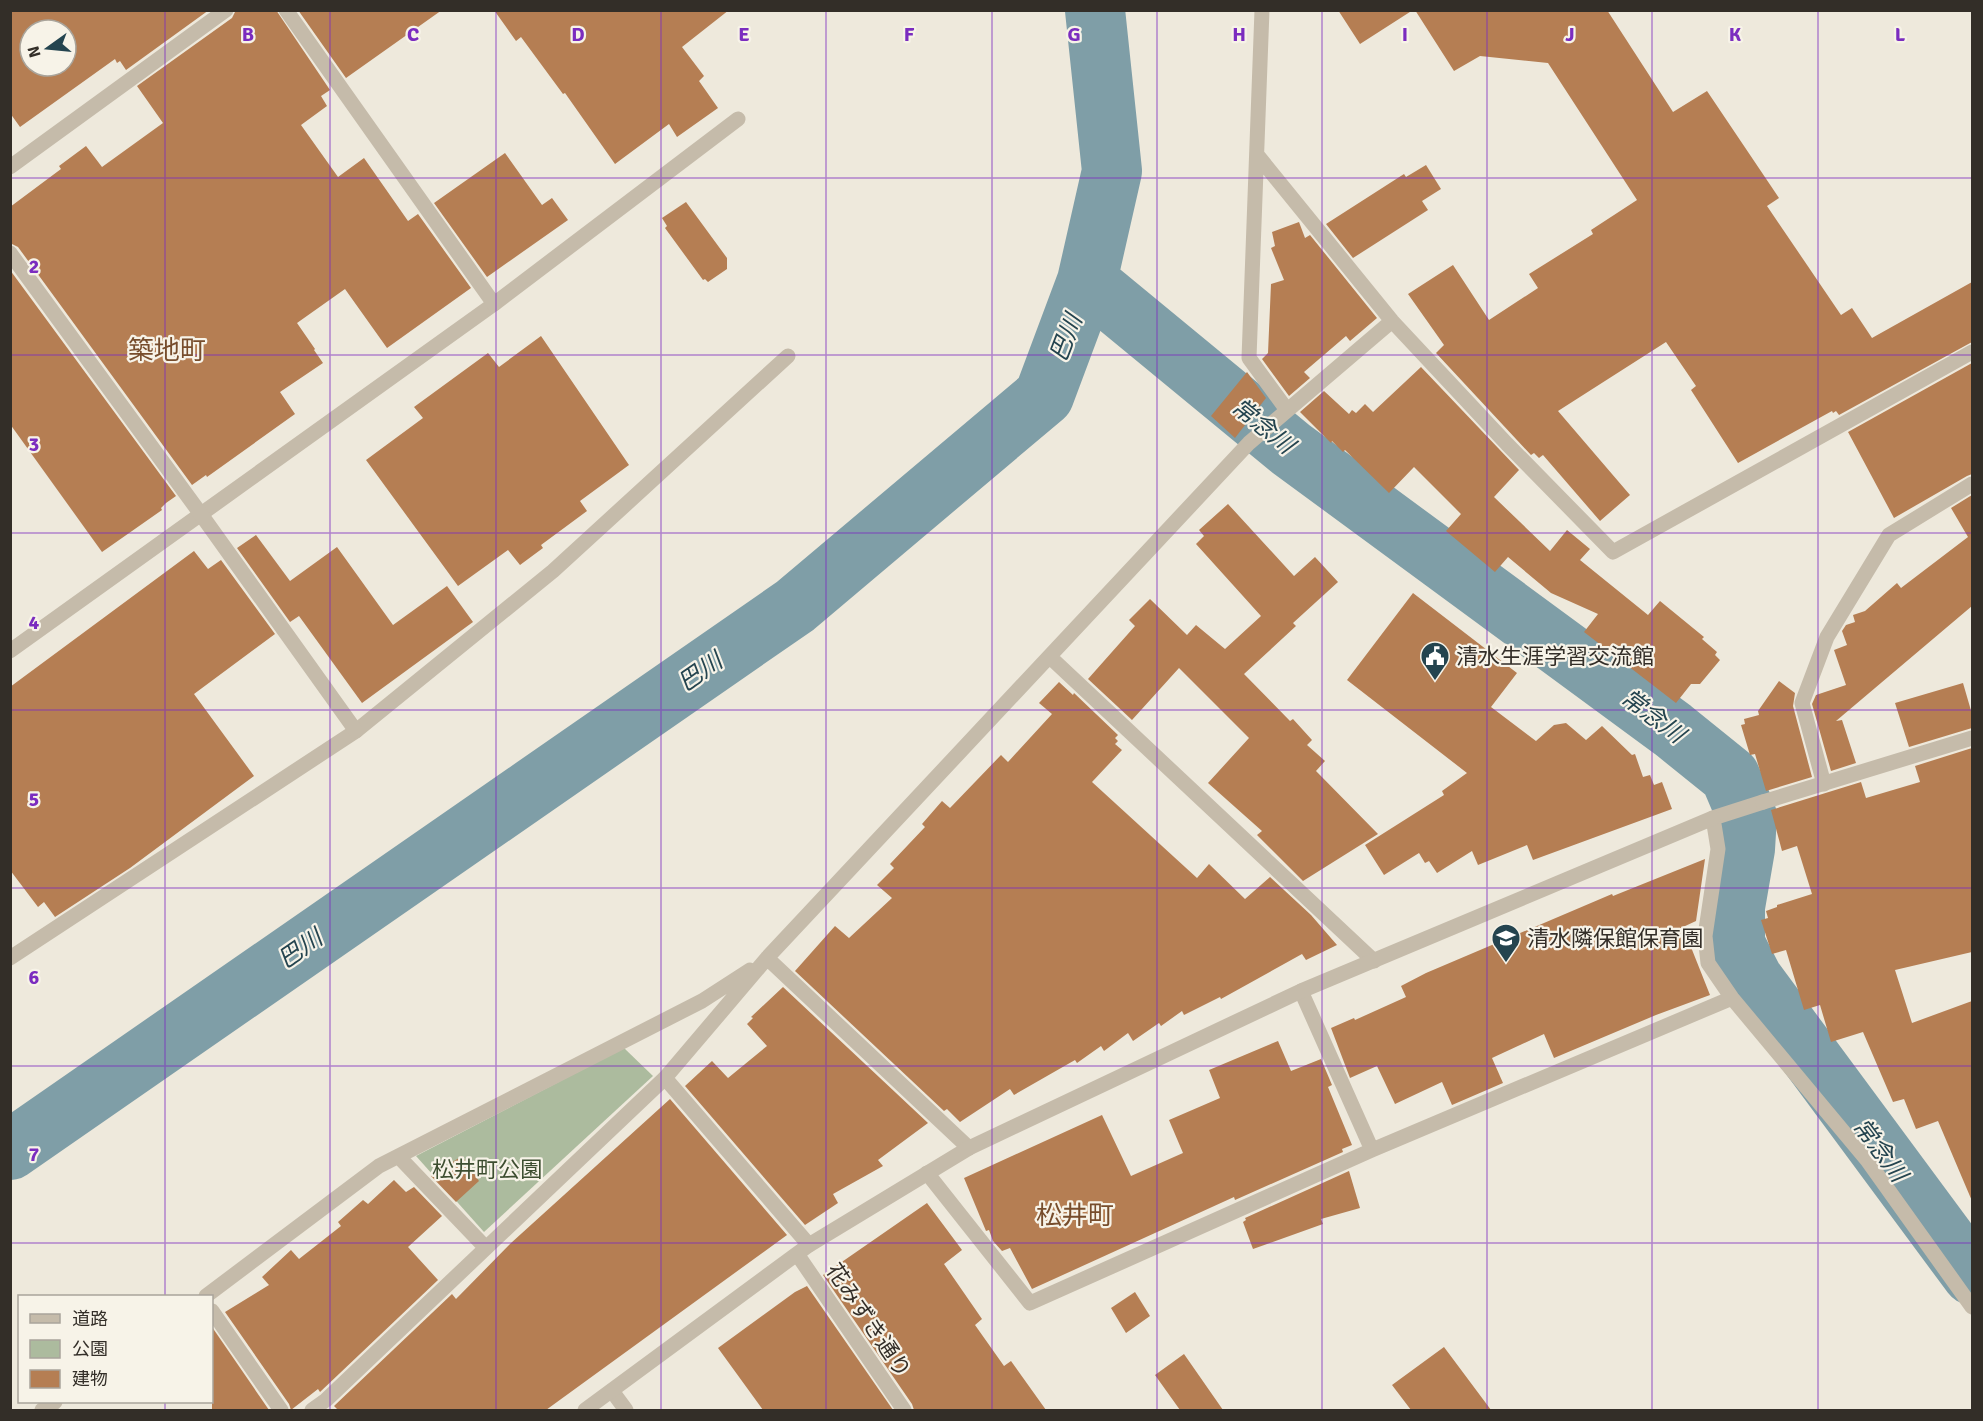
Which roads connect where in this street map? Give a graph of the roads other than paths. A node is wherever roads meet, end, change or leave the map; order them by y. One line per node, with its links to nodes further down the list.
1 (226, 10): 6 (street)
2 (286, 10): 8 (street)
3 (1262, 10): 5 (street)
4 (738, 119): 8 (street)
5 (1258, 156): 9 (street); 12 (street)
6 (10, 167)
7 (10, 253): 14 (street)
8 (494, 304): 14 (street)
9 (1392, 321): 10 (street); 12 (street)
10 (1972, 352)
11 (788, 356): 17 (street)
12 (1287, 410): 16 (street)
13 (1972, 484): 19 (street)
14 (200, 513): 15 (street); 17 (street)
15 (10, 651)
16 (1050, 657): 22 (street); 23 (street)
17 (356, 731): 21 (street)
18 (1972, 738): 19 (street)
19 (1824, 784): 20 (street)
20 (1713, 818): 23 (street); 25 (street)
21 (10, 958)
22 (767, 958): 26 (street); 27 (street); 29 (street)
23 (1374, 961): 24 (street)
24 (1301, 991): 27 (street); 28 (street)
25 (1732, 998): 28 (street); 34 (street)
26 (664, 1078): 31 (street); 32 (street, 花みずき通り)
27 (969, 1148): 30 (street)
28 (1372, 1150): 30 (street)
29 (399, 1156): 31 (street); 33 (street)
30 (927, 1173): 32 (street)
31 (486, 1248): 38 (street)
32 (803, 1249): 36 (street); 41 (street, 花みずき通り)
33 (207, 1295)
34 (1972, 1307)
35 (213, 1312): 37 (street)
36 (612, 1391): 39 (street); 40 (street)
37 (281, 1410)
38 (312, 1410)
39 (585, 1410)
40 (626, 1410)
41 (904, 1410)

